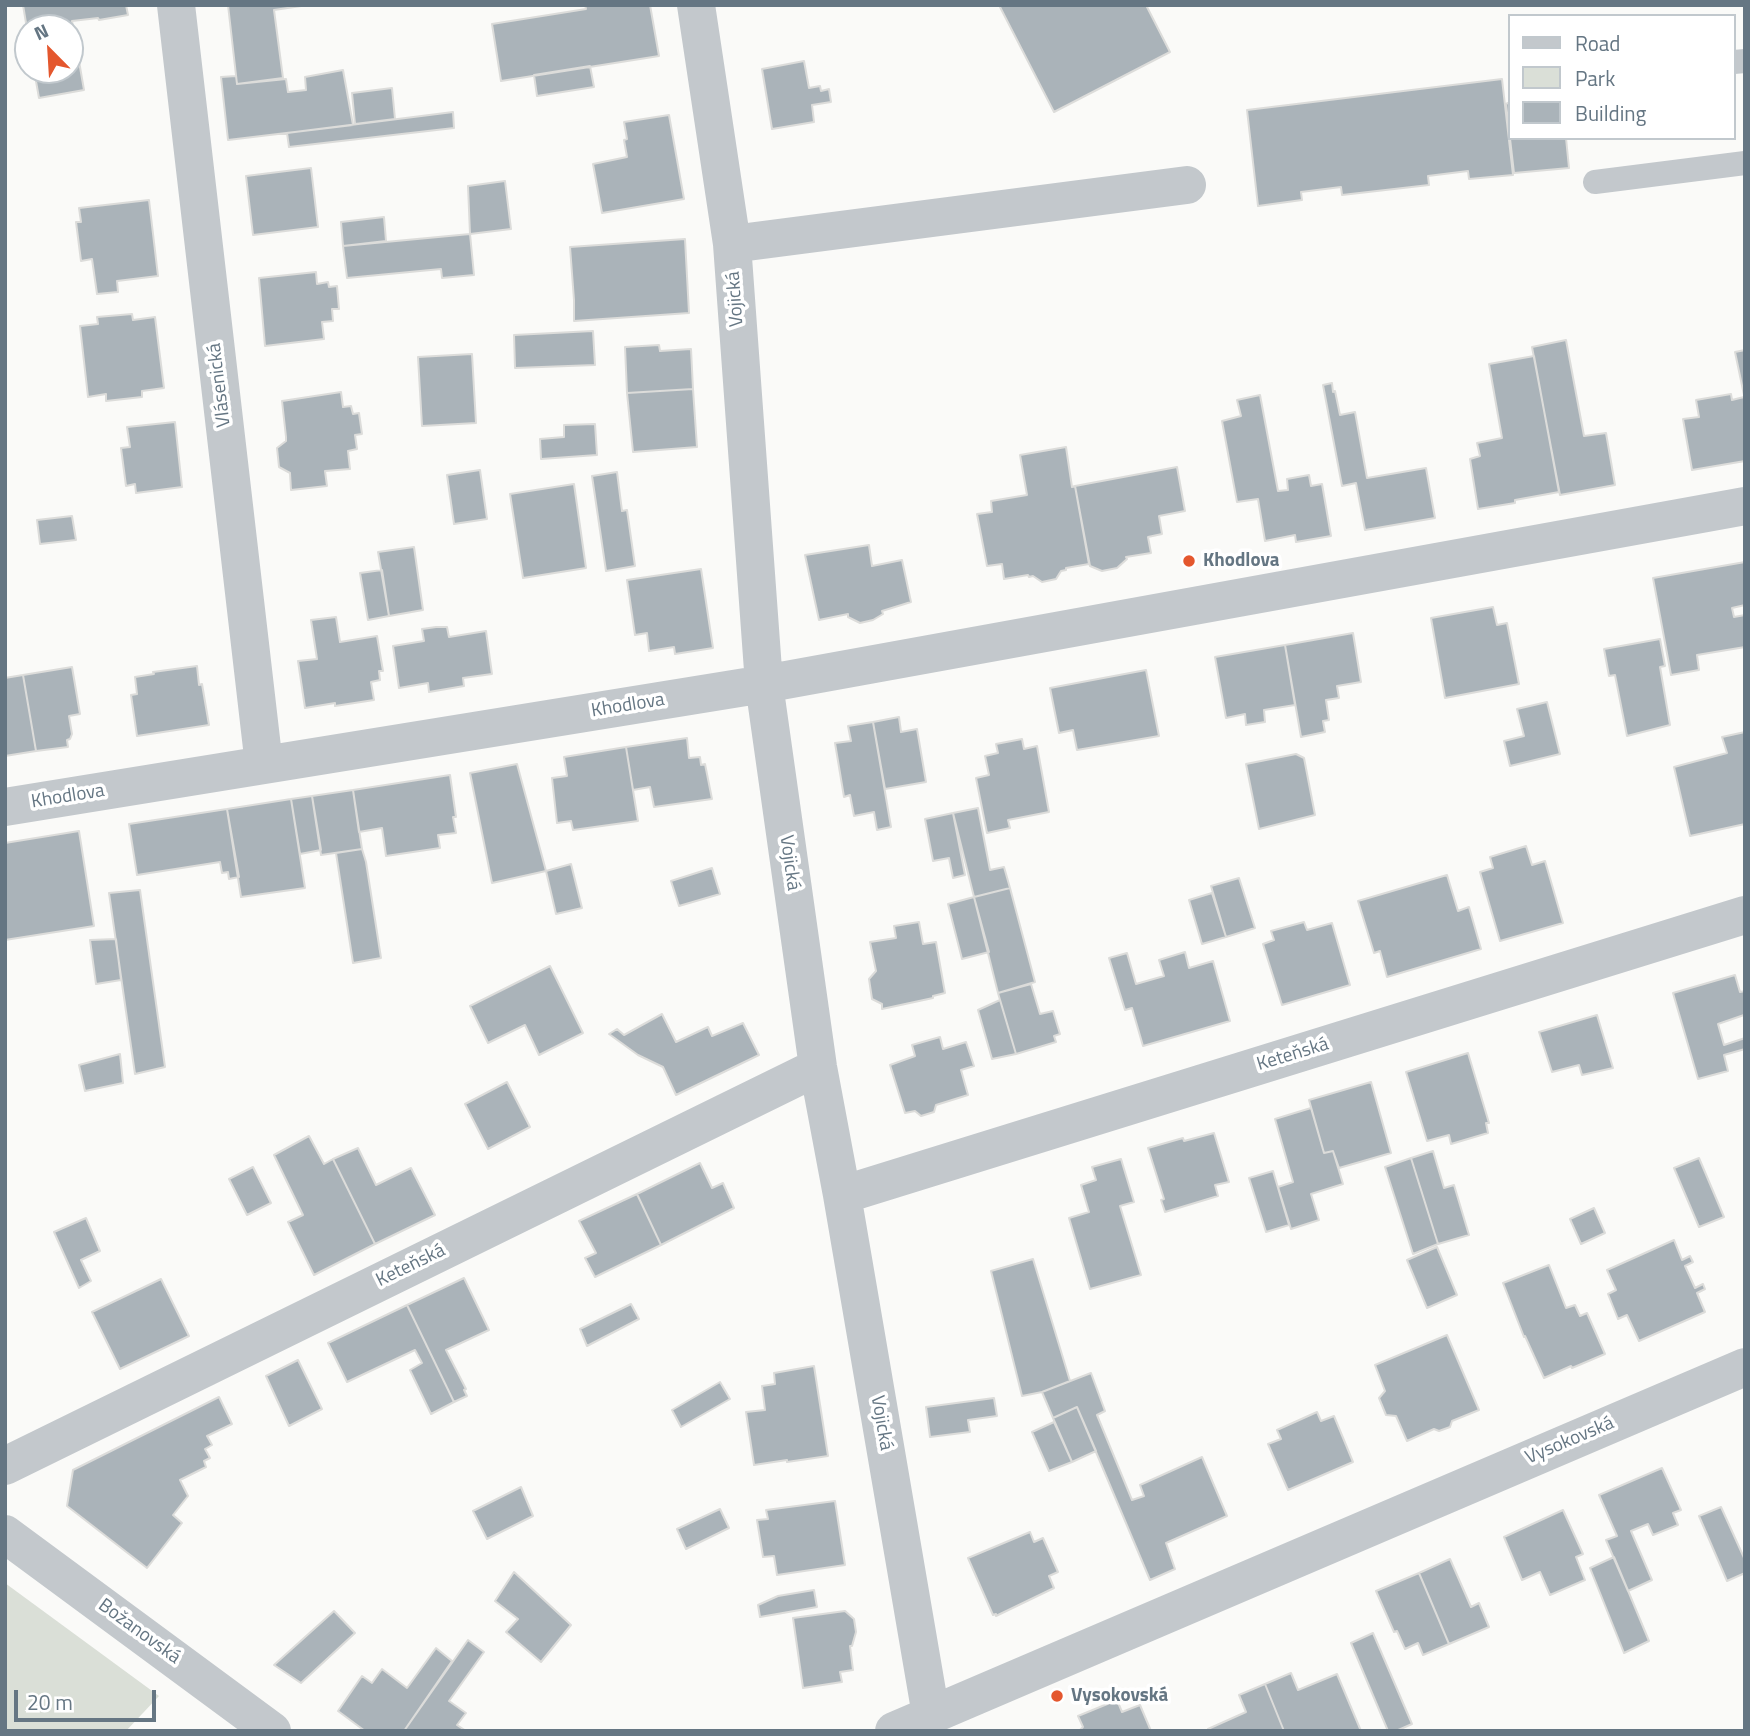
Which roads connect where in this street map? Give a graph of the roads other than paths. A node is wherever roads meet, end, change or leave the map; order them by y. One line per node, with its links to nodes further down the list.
1 (176, 5): 9 (street, Vlásenická)
2 (696, 5): 6 (street, Vojická)
3 (1745, 163): 4 (lane)
4 (1595, 182)
5 (1187, 185): 6 (street)
6 (732, 244): 8 (street, Vojická)
7 (1745, 506): 8 (street, Khodlova)
8 (764, 684): 9 (street, Khodlova); 12 (street, Vojická)
9 (264, 765): 10 (street, Khodlova)
10 (5, 807)
11 (1745, 915): 13 (street, Keteňská)
12 (818, 1067): 13 (street, Vojická); 15 (street, Keteňská)
13 (842, 1195): 17 (street, Vojická)
14 (1745, 1367): 17 (street, Vysokovská)
15 (5, 1466)
16 (5, 1534): 18 (street, Božanovská)
17 (931, 1715): 19 (street, Vysokovská)
18 (272, 1731)
19 (894, 1731)

